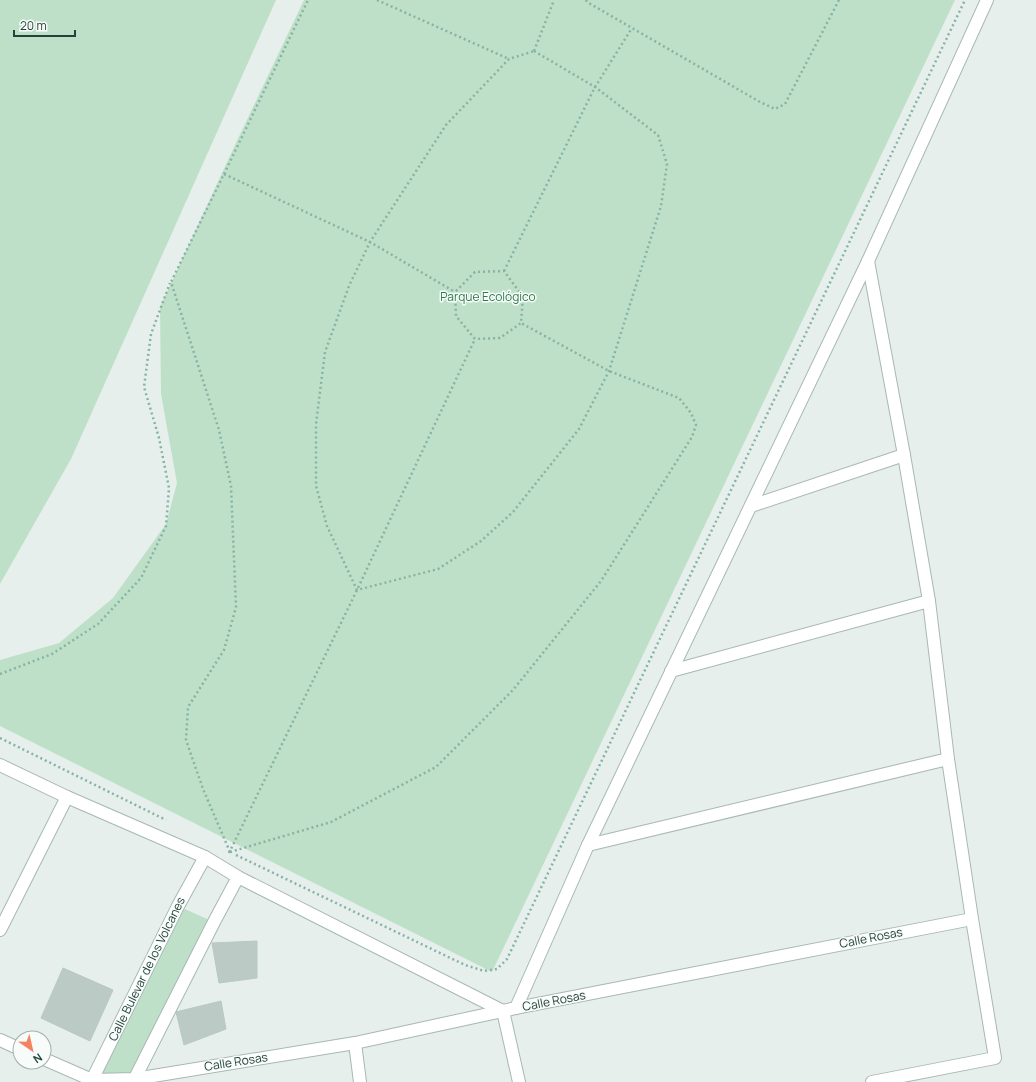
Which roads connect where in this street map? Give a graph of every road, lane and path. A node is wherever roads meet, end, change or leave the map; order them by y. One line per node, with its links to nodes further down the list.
1 (308, 0): 12 (path)
2 (377, 0): 10 (path)
3 (554, 0): 9 (path)
4 (586, 0): 8 (path)
5 (839, 0): 8 (path)
6 (965, 0): 34 (path)
7 (987, 0): 14 (street)
8 (632, 28): 11 (path)
9 (534, 51): 10 (path); 11 (path)
10 (509, 59): 13 (path)
11 (596, 87): 15 (path); 20 (path)
12 (224, 174): 13 (path); 16 (path)
13 (370, 242): 17 (path); 23 (path)
14 (868, 262): 21 (street); 22 (street)
15 (504, 271): 17 (path); 18 (path)
16 (171, 282): 26 (path); 34 (path)
17 (455, 292): 19 (path)
18 (521, 322): 19 (path); 20 (path)
19 (475, 339): 23 (path)
20 (609, 371): 23 (path); 34 (path)
21 (904, 455): 22 (street); 24 (street)
22 (751, 506): 25 (street)
23 (357, 590): 34 (path)
24 (929, 601): 25 (street); 28 (street)
25 (671, 671): 32 (street)
26 (0, 674)
27 (0, 738): 31 (path)
28 (948, 759): 32 (street); 38 (street)
29 (0, 765): 30 (street)
30 (67, 797): 35 (street); 39 (street)
31 (167, 821)
32 (588, 845): 40 (street)
33 (223, 848): 34 (path)
34 (230, 852): 36 (path)
35 (205, 857): 36 (street); 46 (street, Calle Bulevar de los Volcanes)
36 (223, 868): 37 (street)
37 (238, 877): 41 (street); 47 (street)
38 (972, 919): 40 (street, Calle Rosas); 50 (street)
39 (0, 930)
40 (516, 1008): 41 (street, Calle Rosas)
41 (503, 1011): 43 (street, Calle Rosas); 49 (street)
42 (0, 1040): 44 (street)
43 (355, 1043): 47 (street, Calle Rosas); 48 (street)
44 (12, 1045)
45 (52, 1063): 46 (street)
46 (92, 1081): 47 (street, Calle Rosas)
47 (134, 1081)
48 (360, 1082)
49 (518, 1082)
50 (872, 1082)

